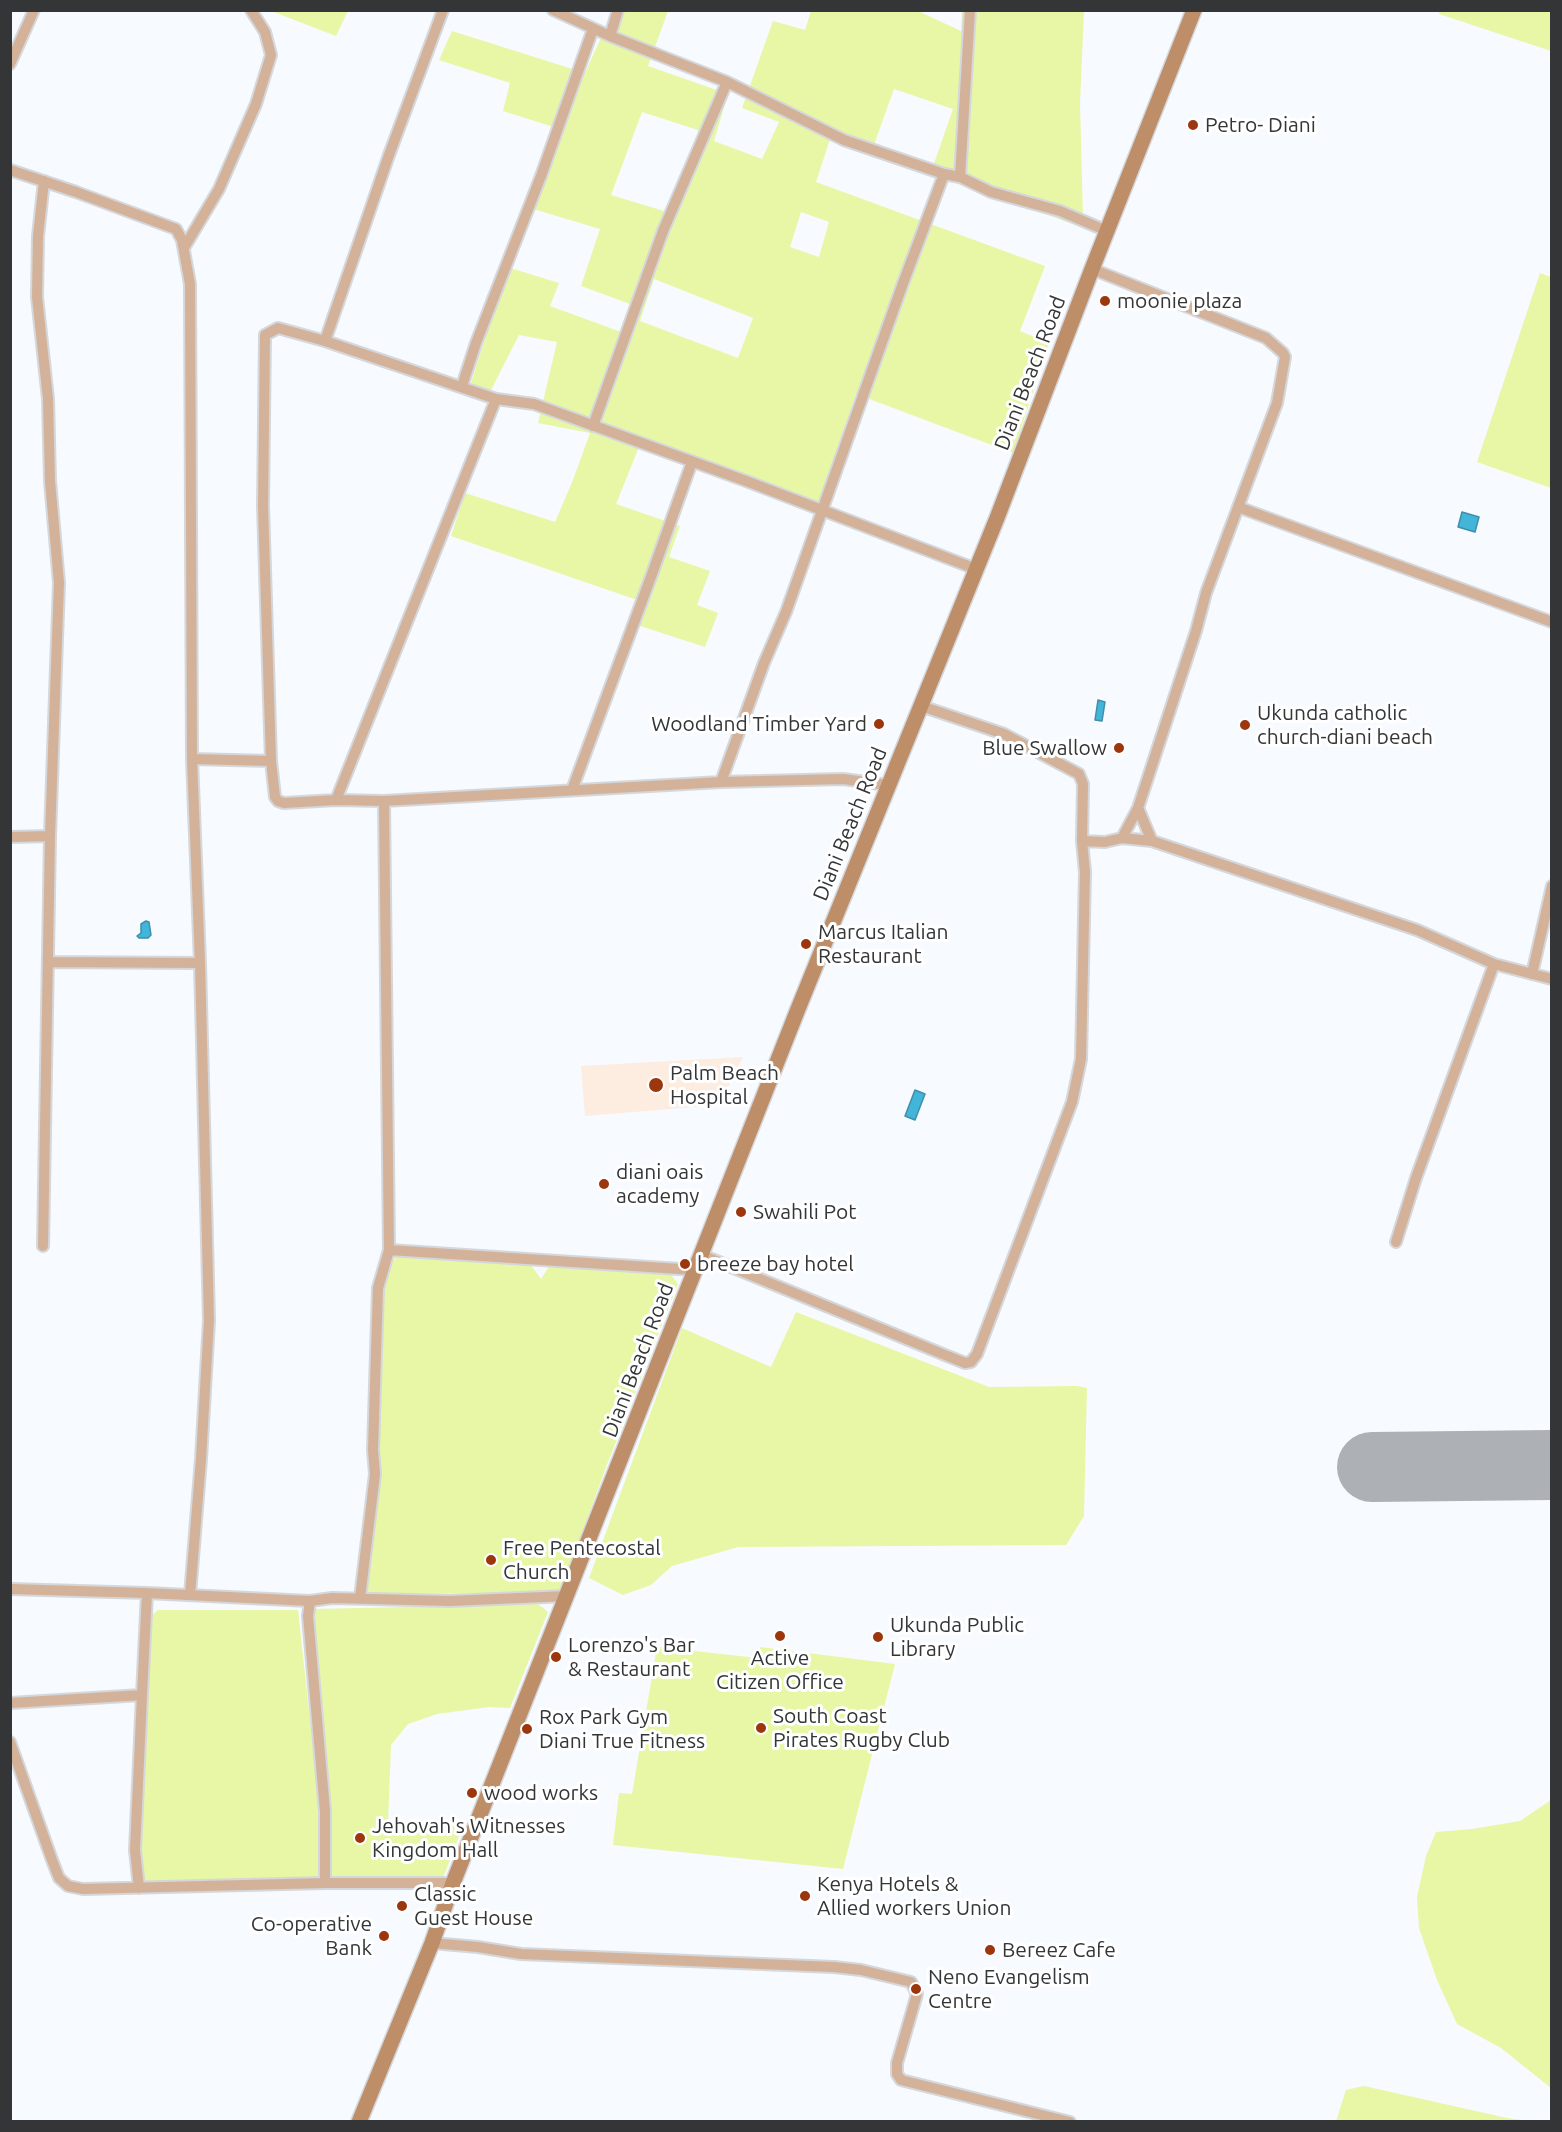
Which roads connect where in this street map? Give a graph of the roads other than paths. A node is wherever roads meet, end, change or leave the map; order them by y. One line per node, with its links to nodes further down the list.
1 (34, 10): 10 (street)
2 (251, 10): 17 (street)
3 (443, 10): 19 (street)
4 (553, 10): 8 (street)
5 (618, 10): 9 (street)
6 (970, 10): 14 (street)
7 (1194, 10): 16 (main road, Diani Beach Road)
8 (593, 29): 9 (street); 20 (street)
9 (610, 36): 11 (street)
10 (10, 64)
11 (727, 82): 13 (street); 22 (street)
12 (10, 170): 15 (street)
13 (944, 174): 14 (street); 25 (street)
14 (960, 177): 16 (street)
15 (44, 181): 17 (street); 37 (street)
16 (1107, 231): 18 (main road, Diani Beach Road)
17 (184, 248): 29 (street)
18 (1092, 269): 24 (street); 26 (main road, Diani Beach Road)
19 (325, 341): 20 (street); 30 (street)
20 (462, 386): 21 (street)
21 (496, 399): 22 (street); 34 (street)
22 (593, 426): 23 (street)
23 (692, 462): 25 (street); 33 (street)
24 (1238, 507): 27 (street); 36 (street)
25 (822, 511): 26 (street); 31 (street)
26 (976, 569): 28 (main road, Diani Beach Road)
27 (1551, 622)
28 (921, 706): 32 (main road, Diani Beach Road); 40 (street)
29 (192, 759): 30 (street); 44 (street)
30 (271, 761): 34 (street)
31 (721, 782): 32 (street); 33 (street)
32 (888, 785): 51 (main road, Diani Beach Road)
33 (572, 790): 35 (street)
34 (336, 800): 35 (street)
35 (384, 801): 50 (street)
36 (1138, 808): 39 (street); 41 (street)
37 (50, 836): 38 (street); 43 (street)
38 (10, 837)
39 (1122, 838): 40 (street); 41 (street)
40 (1082, 841): 51 (street)
41 (1152, 841): 45 (street)
42 (1551, 886): 46 (street)
43 (48, 962): 44 (street); 49 (street)
44 (200, 963): 55 (street)
45 (1494, 964): 46 (street); 48 (street)
46 (1532, 974): 47 (street)
47 (1551, 979)
48 (1396, 1242)
49 (43, 1246)
50 (389, 1250): 52 (street); 57 (street)
51 (702, 1255): 52 (main road, Diani Beach Road)
52 (695, 1270): 56 (main road, Diani Beach Road)
53 (10, 1589): 54 (street)
54 (147, 1593): 55 (street); 59 (street)
55 (190, 1595): 58 (street)
56 (567, 1596): 57 (street); 63 (main road, Diani Beach Road)
57 (360, 1599): 58 (street)
58 (310, 1601): 62 (street)
59 (142, 1695): 60 (street); 64 (street)
60 (10, 1703)
61 (10, 1742): 64 (street)
62 (325, 1883): 63 (street); 64 (street)
63 (453, 1883): 65 (main road, Diani Beach Road)
64 (139, 1888)
65 (432, 1943): 66 (main road, Diani Beach Road); 67 (street)
66 (359, 2121)
67 (1070, 2121)

